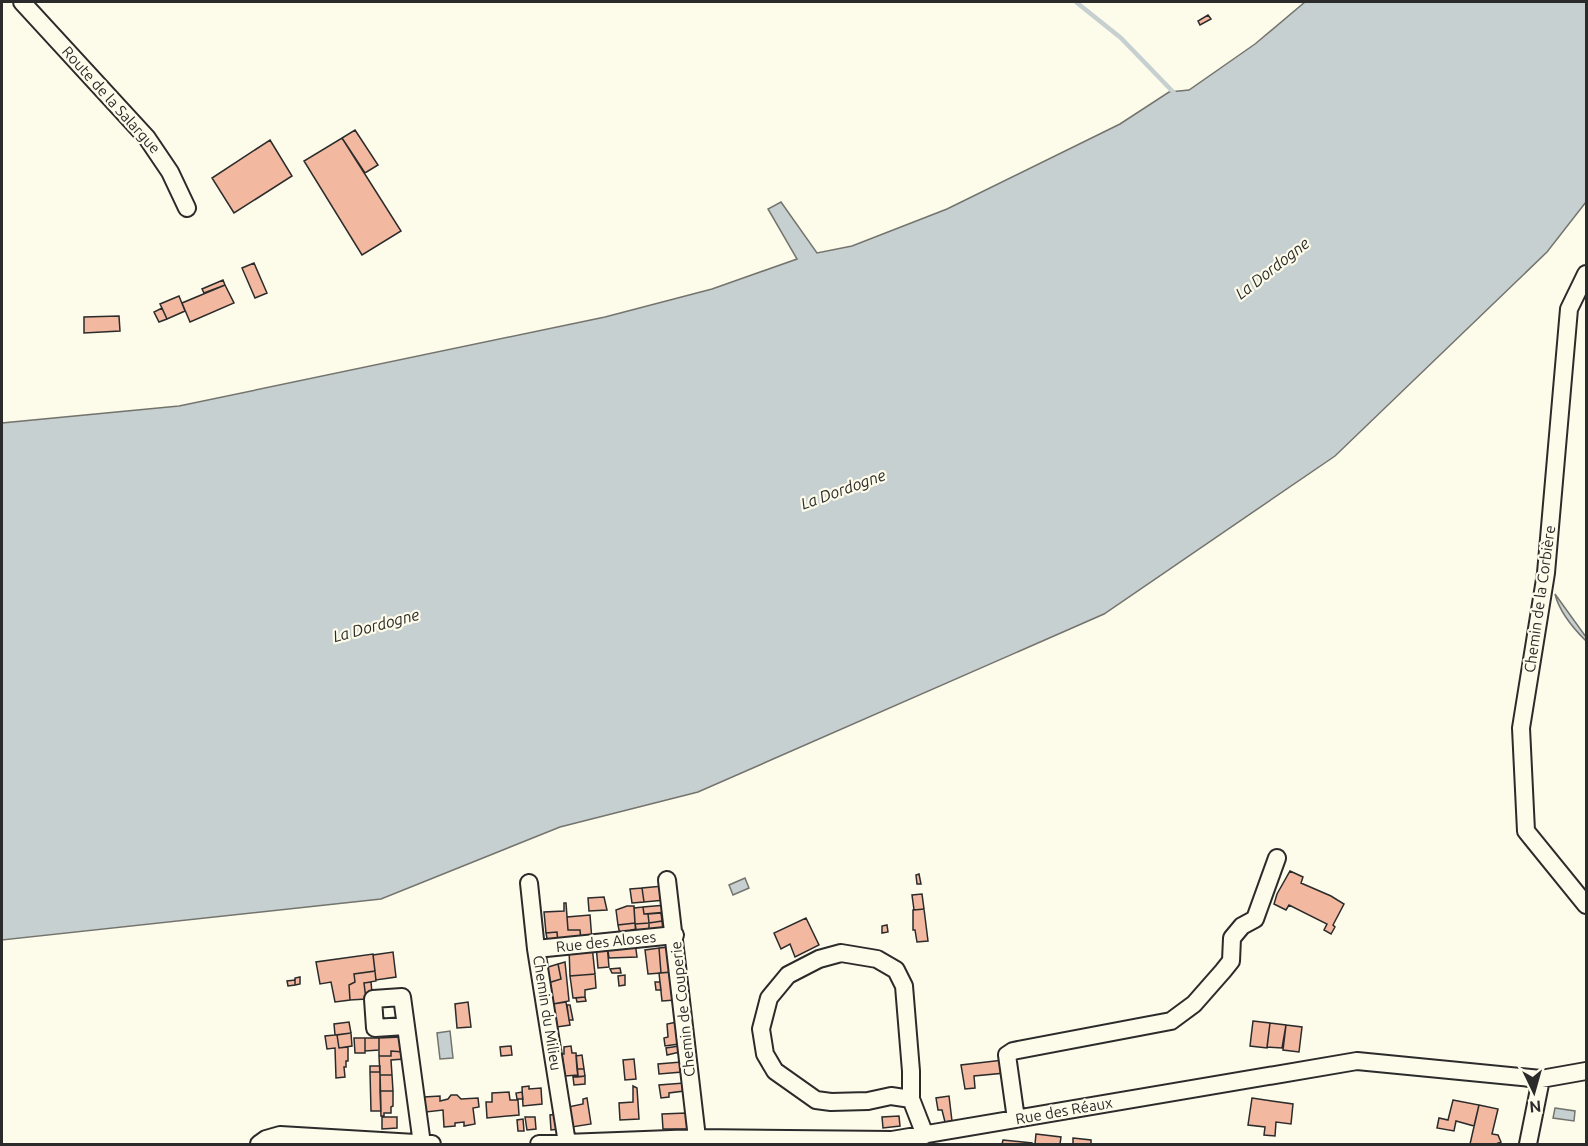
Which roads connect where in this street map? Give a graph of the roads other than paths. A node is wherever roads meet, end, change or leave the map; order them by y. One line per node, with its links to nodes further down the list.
1 (22, 2): 2 (street, Route de la Salargue)
2 (188, 208)
3 (1587, 274): 7 (street, Chemin de la Corbière)
4 (1277, 858): 14 (street)
5 (667, 880): 8 (street, Chemin de Couperie)
6 (529, 883): 9 (street, Chemin du Milieu)
7 (1587, 905)
8 (675, 935): 9 (street, Rue des Aloses); 16 (street, Chemin de Couperie)
9 (536, 949): 17 (street, Chemin du Milieu)
10 (405, 1026): 19 (street)
11 (1587, 1071): 12 (street, Rue des Réaux)
12 (1541, 1079): 14 (street, Rue des Réaux); 22 (street)
13 (910, 1099): 13 (street); 15 (street)
14 (1016, 1119): 15 (street, Rue des Réaux)
15 (925, 1135): 16 (street, Rue des Réaux)
16 (697, 1138): 17 (street, Rue des Réaux)
17 (567, 1143): 21 (street, Rue des Réaux)
18 (259, 1144): 19 (street)
19 (422, 1144): 20 (street)
20 (433, 1144)
21 (539, 1144)
22 (1528, 1144)

